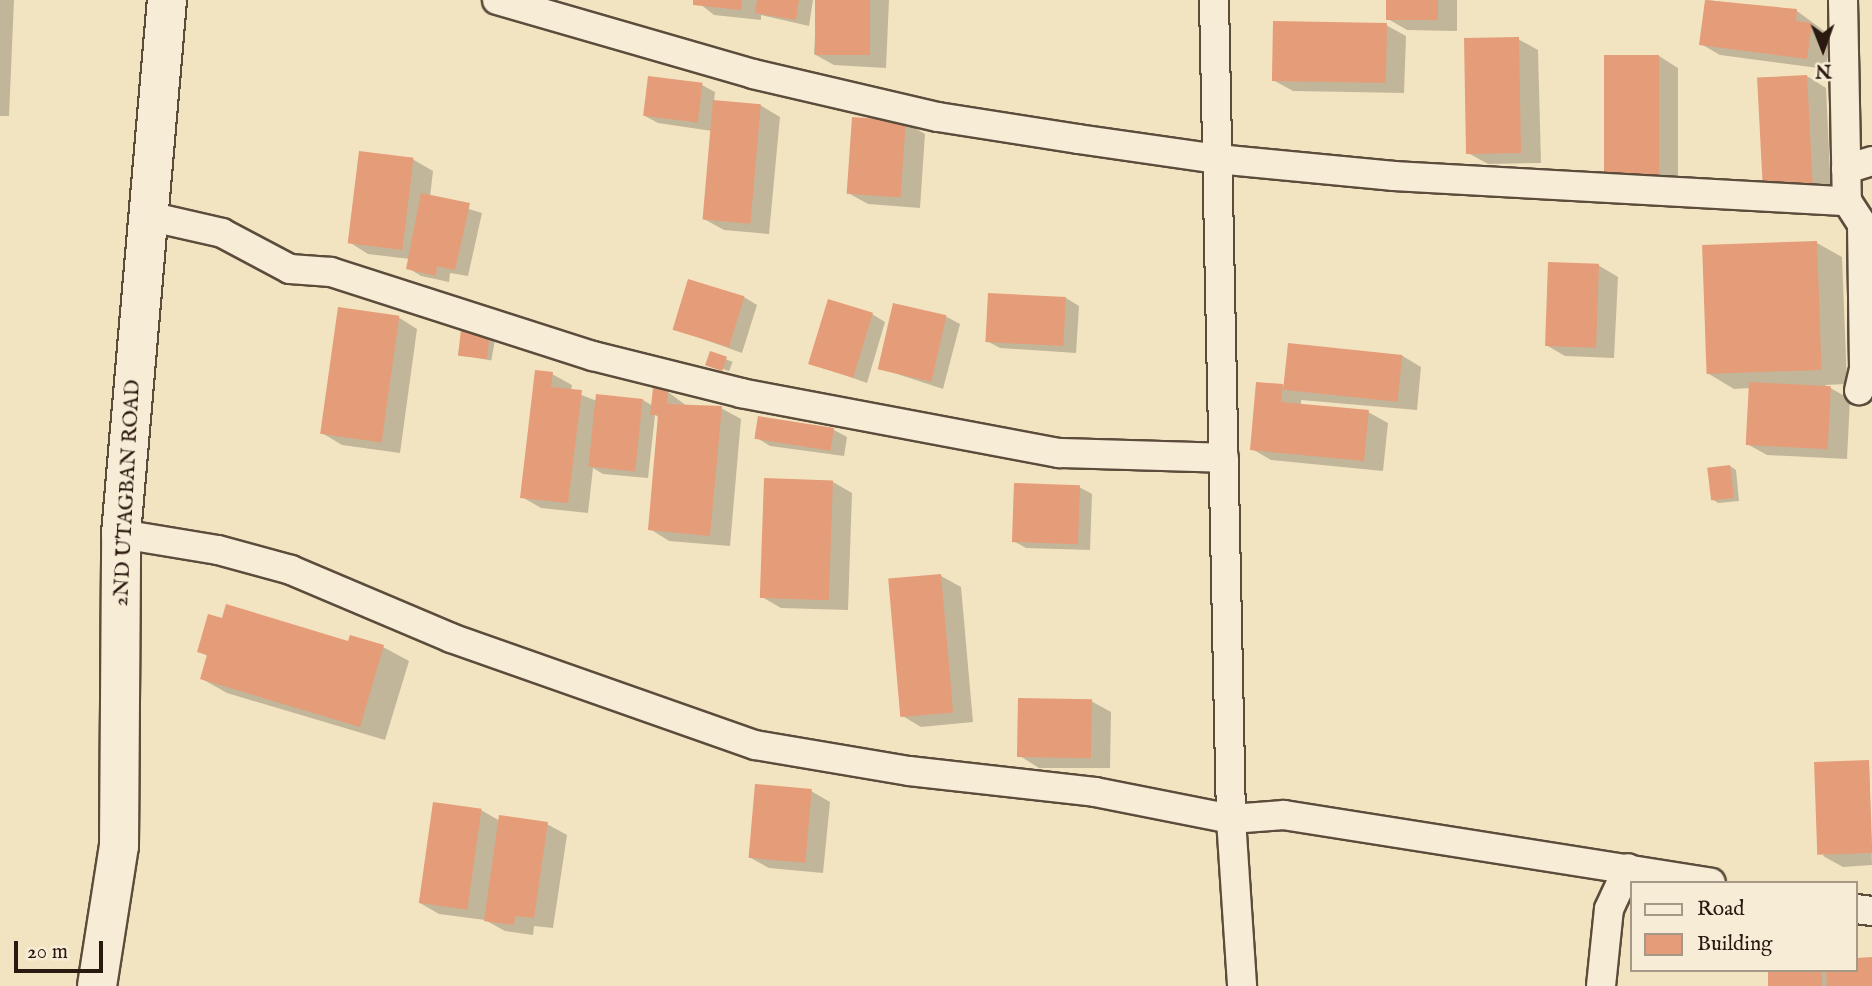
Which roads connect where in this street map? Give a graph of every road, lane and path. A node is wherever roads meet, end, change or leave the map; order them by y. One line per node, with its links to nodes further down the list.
1 (167, 0): 8 (street, 2ND UTAGBAN ROAD)
2 (497, 0): 5 (street)
3 (1214, 0): 5 (street)
4 (1843, 0): 6 (street)
5 (1217, 159): 7 (street); 10 (street)
6 (1859, 165): 7 (street)
7 (1847, 201): 9 (street)
8 (148, 216): 10 (street); 11 (street, 2ND UTAGBAN ROAD)
9 (1859, 390)
10 (1224, 458): 12 (street)
11 (121, 534): 12 (street); 15 (street, 2ND UTAGBAN ROAD)
12 (1231, 819): 13 (street); 16 (street)
13 (1628, 868): 14 (street); 17 (street)
14 (1700, 881)
15 (97, 986)
16 (1242, 986)
17 (1601, 986)

